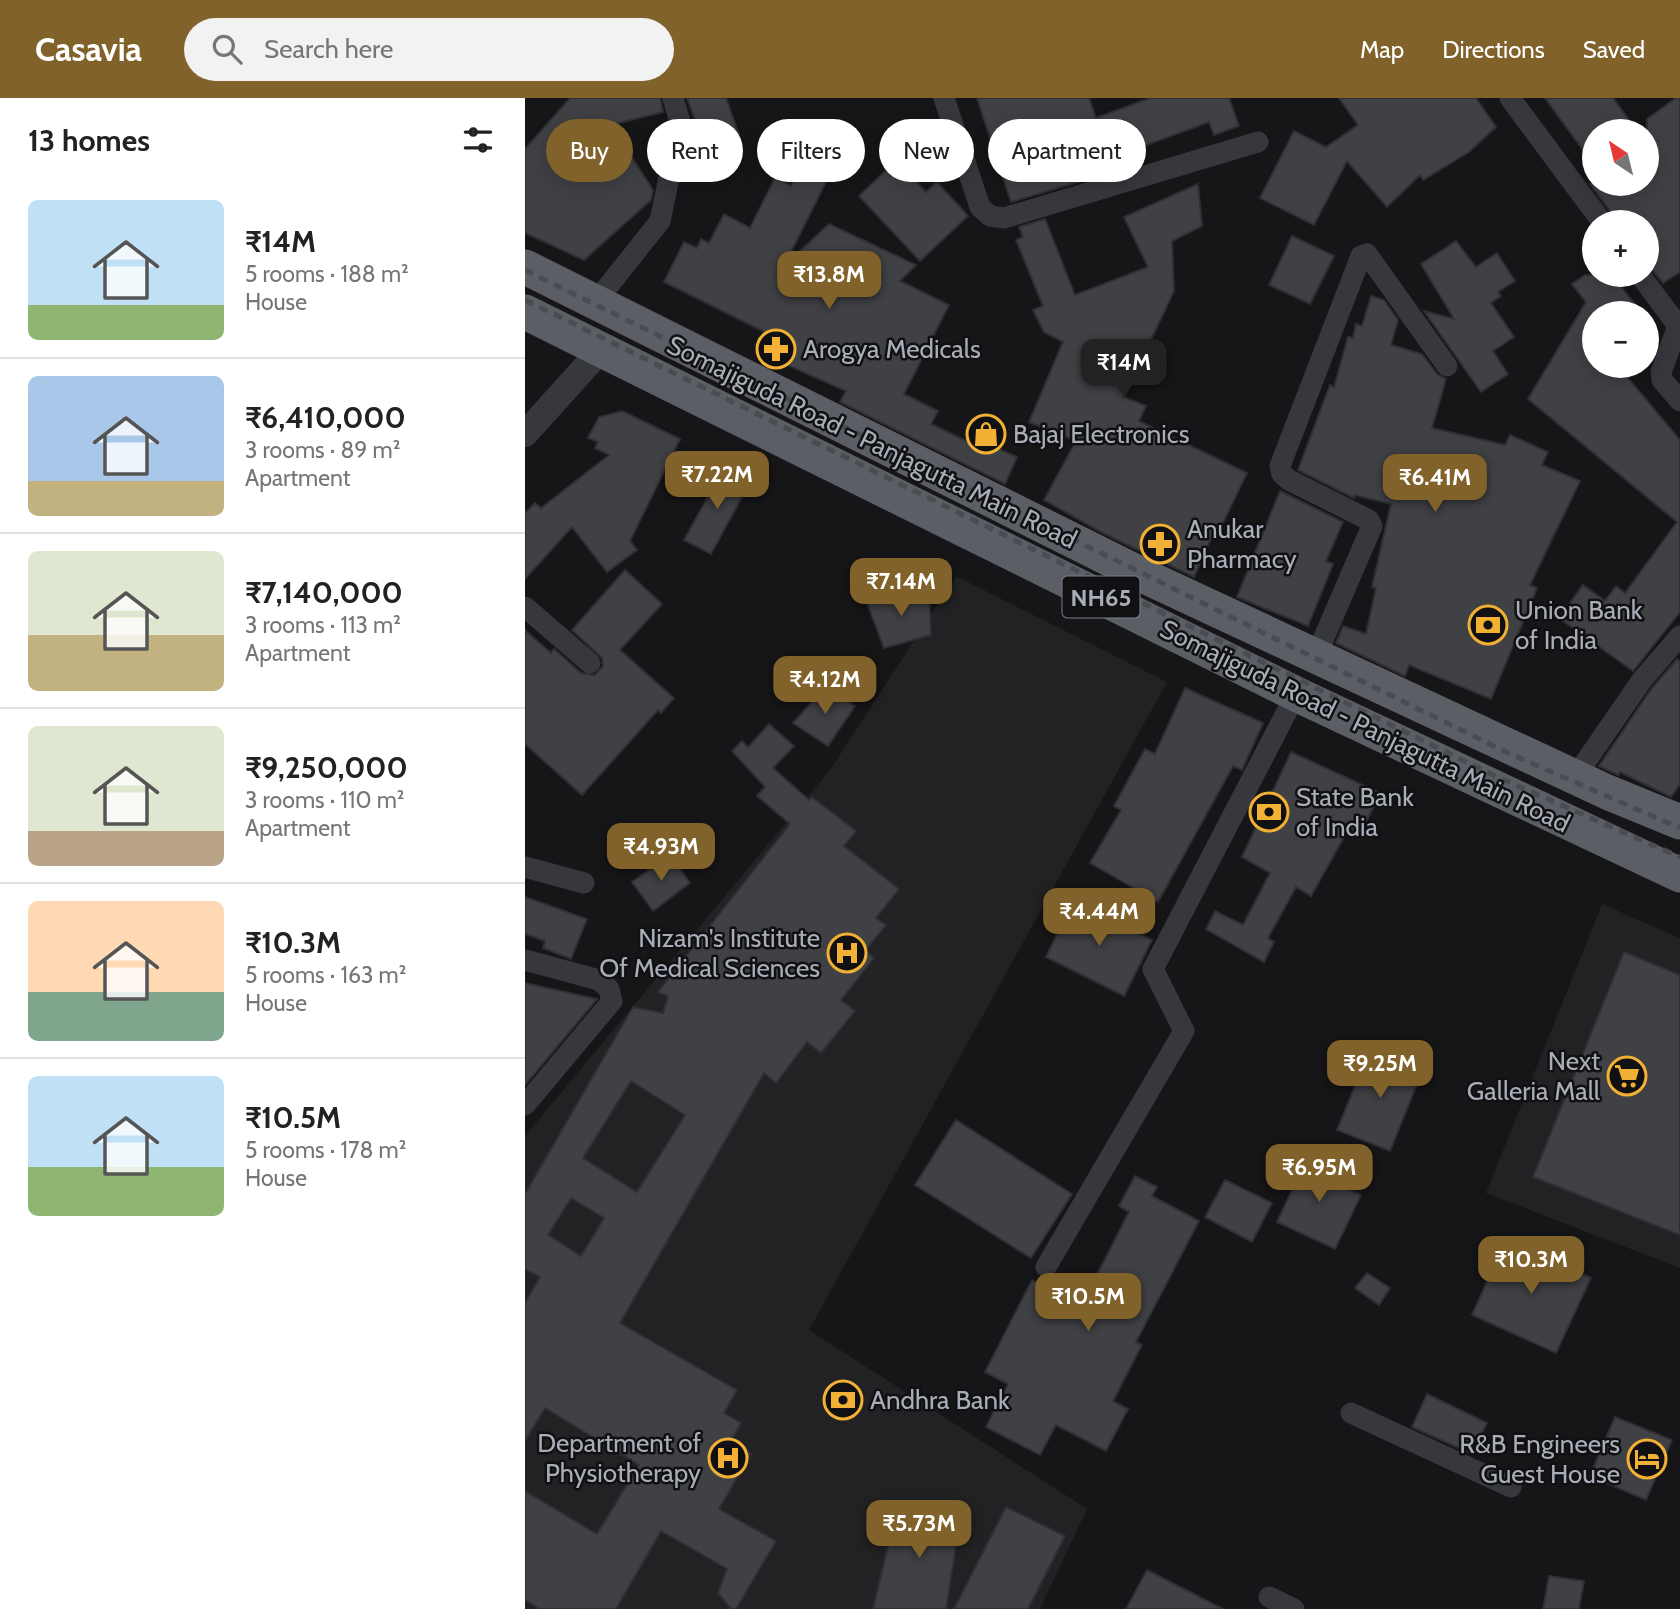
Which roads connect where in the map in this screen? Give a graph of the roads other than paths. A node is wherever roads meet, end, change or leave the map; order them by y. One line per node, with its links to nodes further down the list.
1 (673, 98): 4 (street)
2 (944, 98): 5 (street)
3 (1510, 98): 7 (street)
4 (679, 119)
5 (1258, 142)
6 (668, 182): 10 (street)
7 (1593, 210)
8 (525, 267): 10 (highway, Somajiguda Road - Panjagutta Main Road / NH65)
9 (1650, 287): 12 (street)
10 (594, 304): 20 (highway, Somajiguda Road - Panjagutta Main Road / NH65)
11 (525, 312): 13 (highway, Somajiguda Road - Panjagutta Main Road / NH65)
12 (1679, 323): 15 (street)
13 (599, 352): 16 (street); 21 (highway, Somajiguda Road - Panjagutta Main Road / NH65)
14 (1447, 366): 20 (street)
15 (1680, 401)
16 (525, 434)
17 (525, 607): 19 (street)
18 (1680, 636): 23 (street)
19 (590, 663)
20 (1330, 663): 22 (highway); 23 (highway, Somajiguda Road - Panjagutta Main Road / NH65)
21 (1296, 694): 22 (highway, Somajiguda Road - Panjagutta Main Road / NH65); 30 (street)
22 (1328, 709): 26 (highway, Somajiguda Road - Panjagutta Main Road / NH65)
23 (1575, 777): 24 (highway, Somajiguda Road - Panjagutta Main Road / NH65)
24 (1680, 822)
25 (525, 867): 27 (street)
26 (1680, 875)
27 (584, 883)
28 (525, 960): 29 (street)
29 (525, 1105)
30 (1046, 1267)
31 (1351, 1413): 32 (street)
32 (1511, 1487)
33 (1269, 1597): 34 (street)
34 (1294, 1609)

